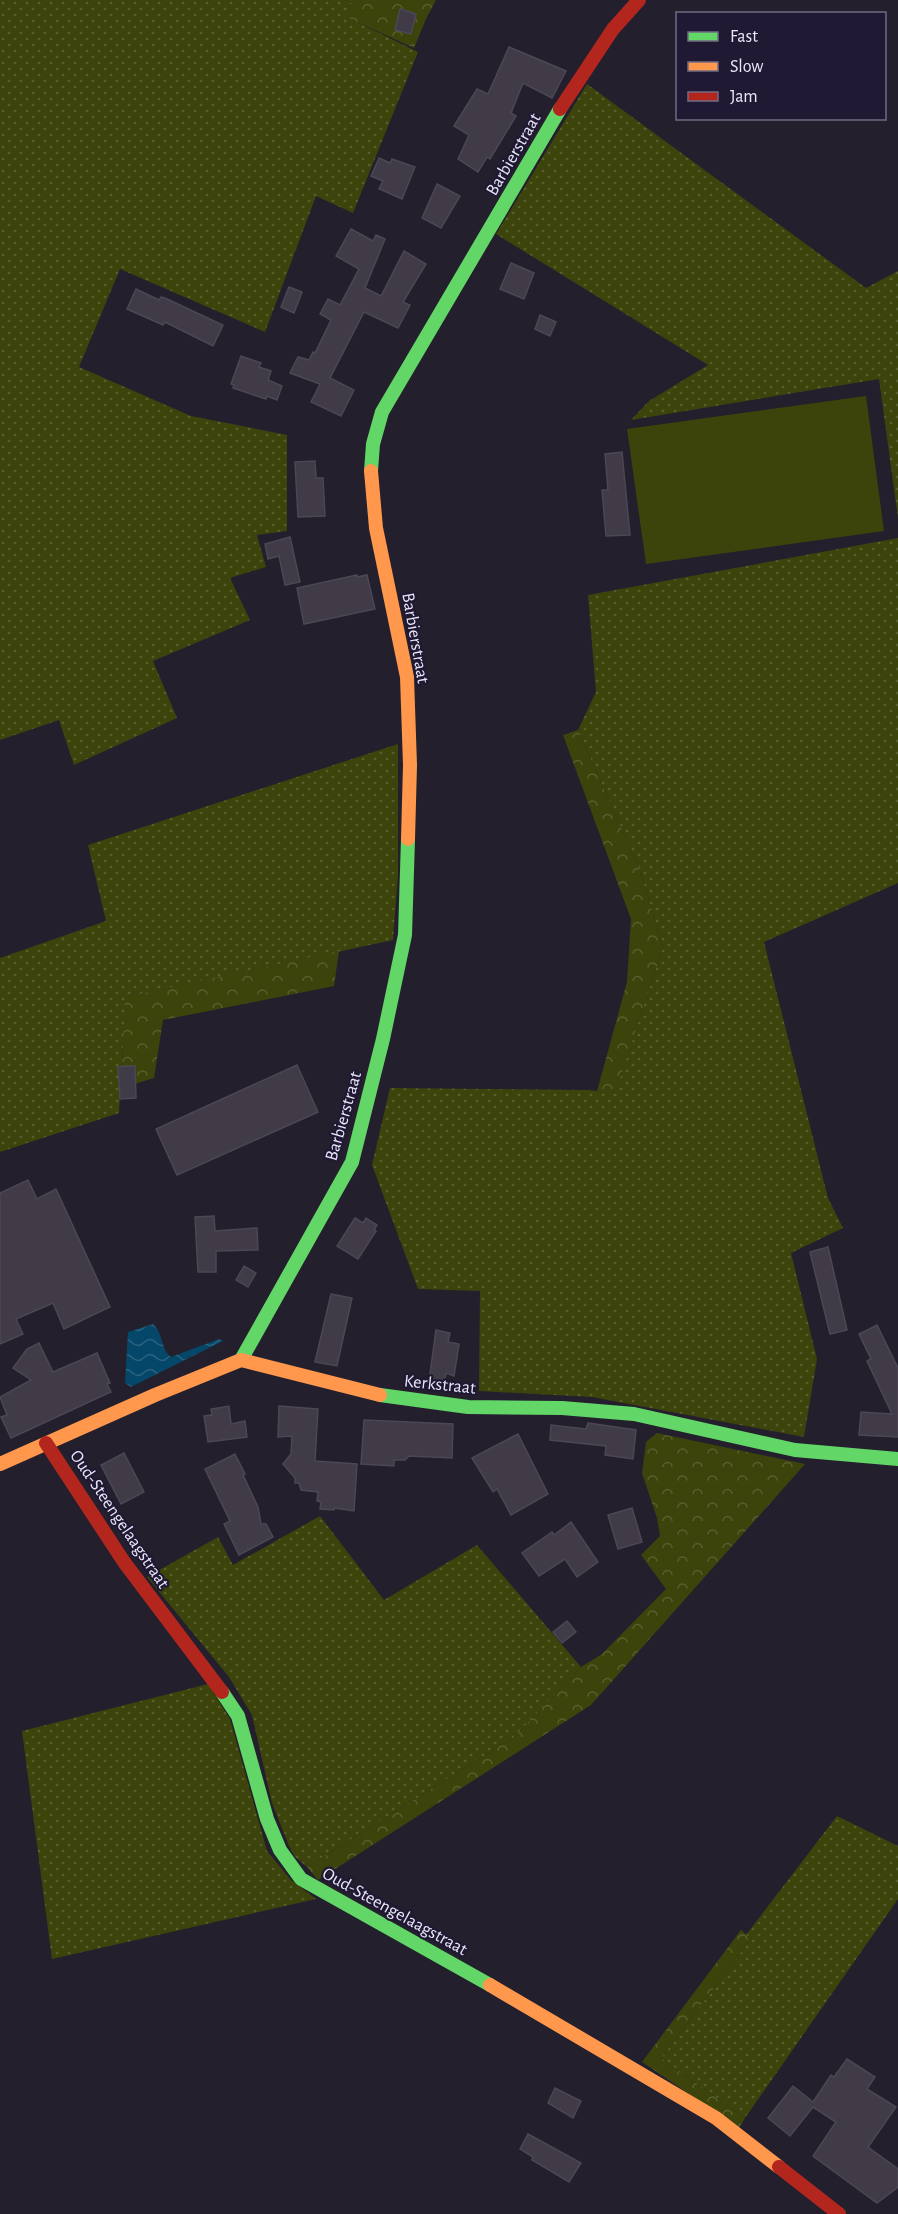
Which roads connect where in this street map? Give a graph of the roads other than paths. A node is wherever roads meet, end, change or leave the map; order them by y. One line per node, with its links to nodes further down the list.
1 (639, 0): 2 (street, Barbierstraat)
2 (241, 1360): 3 (street); 4 (street, Kerkstraat)
3 (46, 1443): 5 (street); 6 (street, Oud-Steengelaagstraat)
4 (898, 1459)
5 (0, 1464)
6 (839, 2214)

